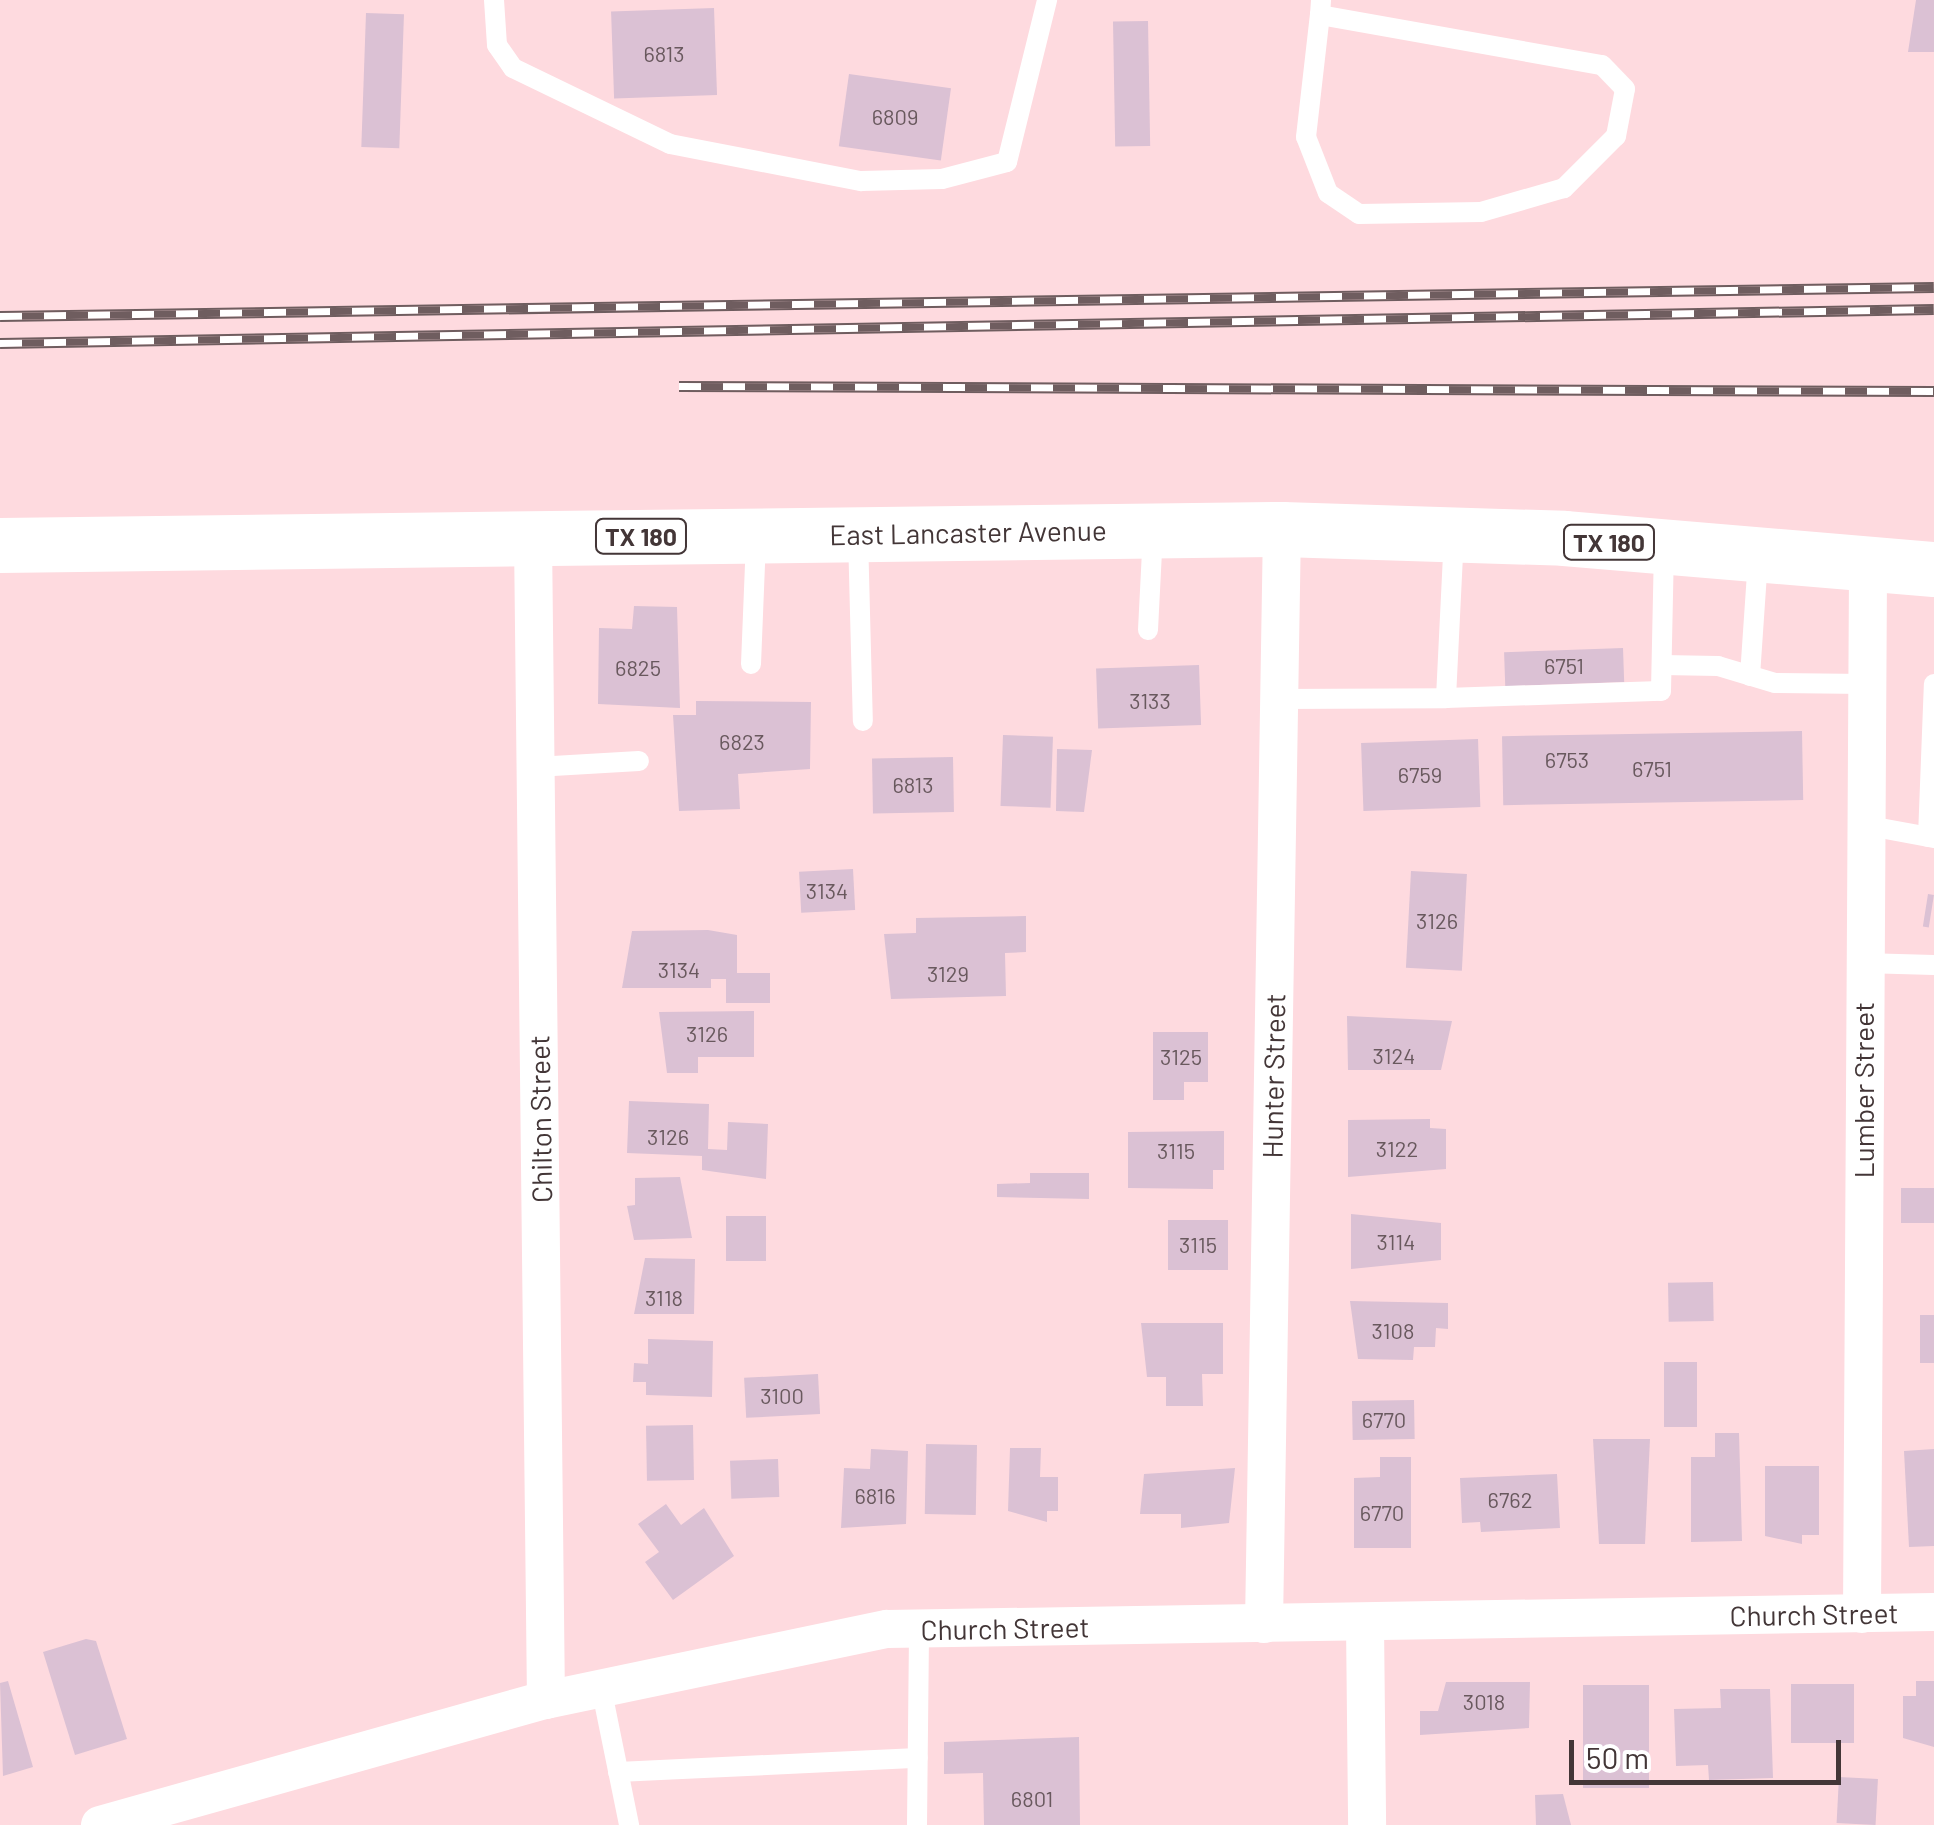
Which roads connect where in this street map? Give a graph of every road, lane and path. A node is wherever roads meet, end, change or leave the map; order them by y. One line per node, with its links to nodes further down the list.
1 (494, 0): 2 (lane)
2 (1048, 0)
3 (1320, 7): 3 (lane)
4 (1282, 529): 5 (main road, East Lancaster Avenue / TX 180); 7 (main road, East Lancaster Avenue / TX 180); 22 (street, Hunter Street)
5 (1153, 530): 6 (main road, East Lancaster Avenue / TX 180); 15 (lane)
6 (858, 534): 8 (main road, East Lancaster Avenue / TX 180); 23 (lane)
7 (1455, 534): 11 (main road, East Lancaster Avenue / TX 180); 21 (lane)
8 (756, 535): 9 (main road, East Lancaster Avenue / TX 180); 16 (lane)
9 (533, 538): 10 (main road, East Lancaster Avenue / TX 180); 25 (street, Chilton Street)
10 (0, 544)
11 (1664, 546): 12 (main road, East Lancaster Avenue / TX 180); 17 (lane)
12 (1758, 556): 13 (main road, East Lancaster Avenue / TX 180); 18 (lane)
13 (1868, 566): 14 (main road, East Lancaster Avenue / TX 180); 19 (street, Lumber Street)
14 (1934, 569)
15 (1148, 630)
16 (751, 664)
17 (1662, 665): 18 (lane); 21 (lane)
18 (1750, 676): 19 (lane)
19 (1866, 684): 26 (street, Lumber Street)
20 (1934, 684): 27 (lane)
21 (1446, 698): 22 (lane)
22 (1279, 699): 33 (street, Hunter Street)
23 (863, 721)
24 (639, 761): 25 (lane)
25 (536, 767): 36 (street, Chilton Street)
26 (1864, 825): 27 (lane); 28 (street, Lumber Street)
27 (1931, 838)
28 (1863, 963): 29 (lane); 31 (street, Lumber Street)
29 (1934, 965)
30 (1934, 1612): 31 (street, Church Street)
31 (1862, 1614): 32 (street, Church Street)
32 (1365, 1623): 33 (street, Church Street); 42 (street)
33 (1264, 1624): 34 (street, Church Street)
34 (919, 1629): 35 (street, Church Street); 37 (lane)
35 (601, 1687): 36 (street, Church Street); 38 (lane)
36 (546, 1700): 39 (street, Church Street)
37 (918, 1758): 38 (lane); 41 (lane)
38 (618, 1772): 40 (lane)
39 (100, 1825)
40 (629, 1825)
41 (917, 1825)
42 (1367, 1825)

